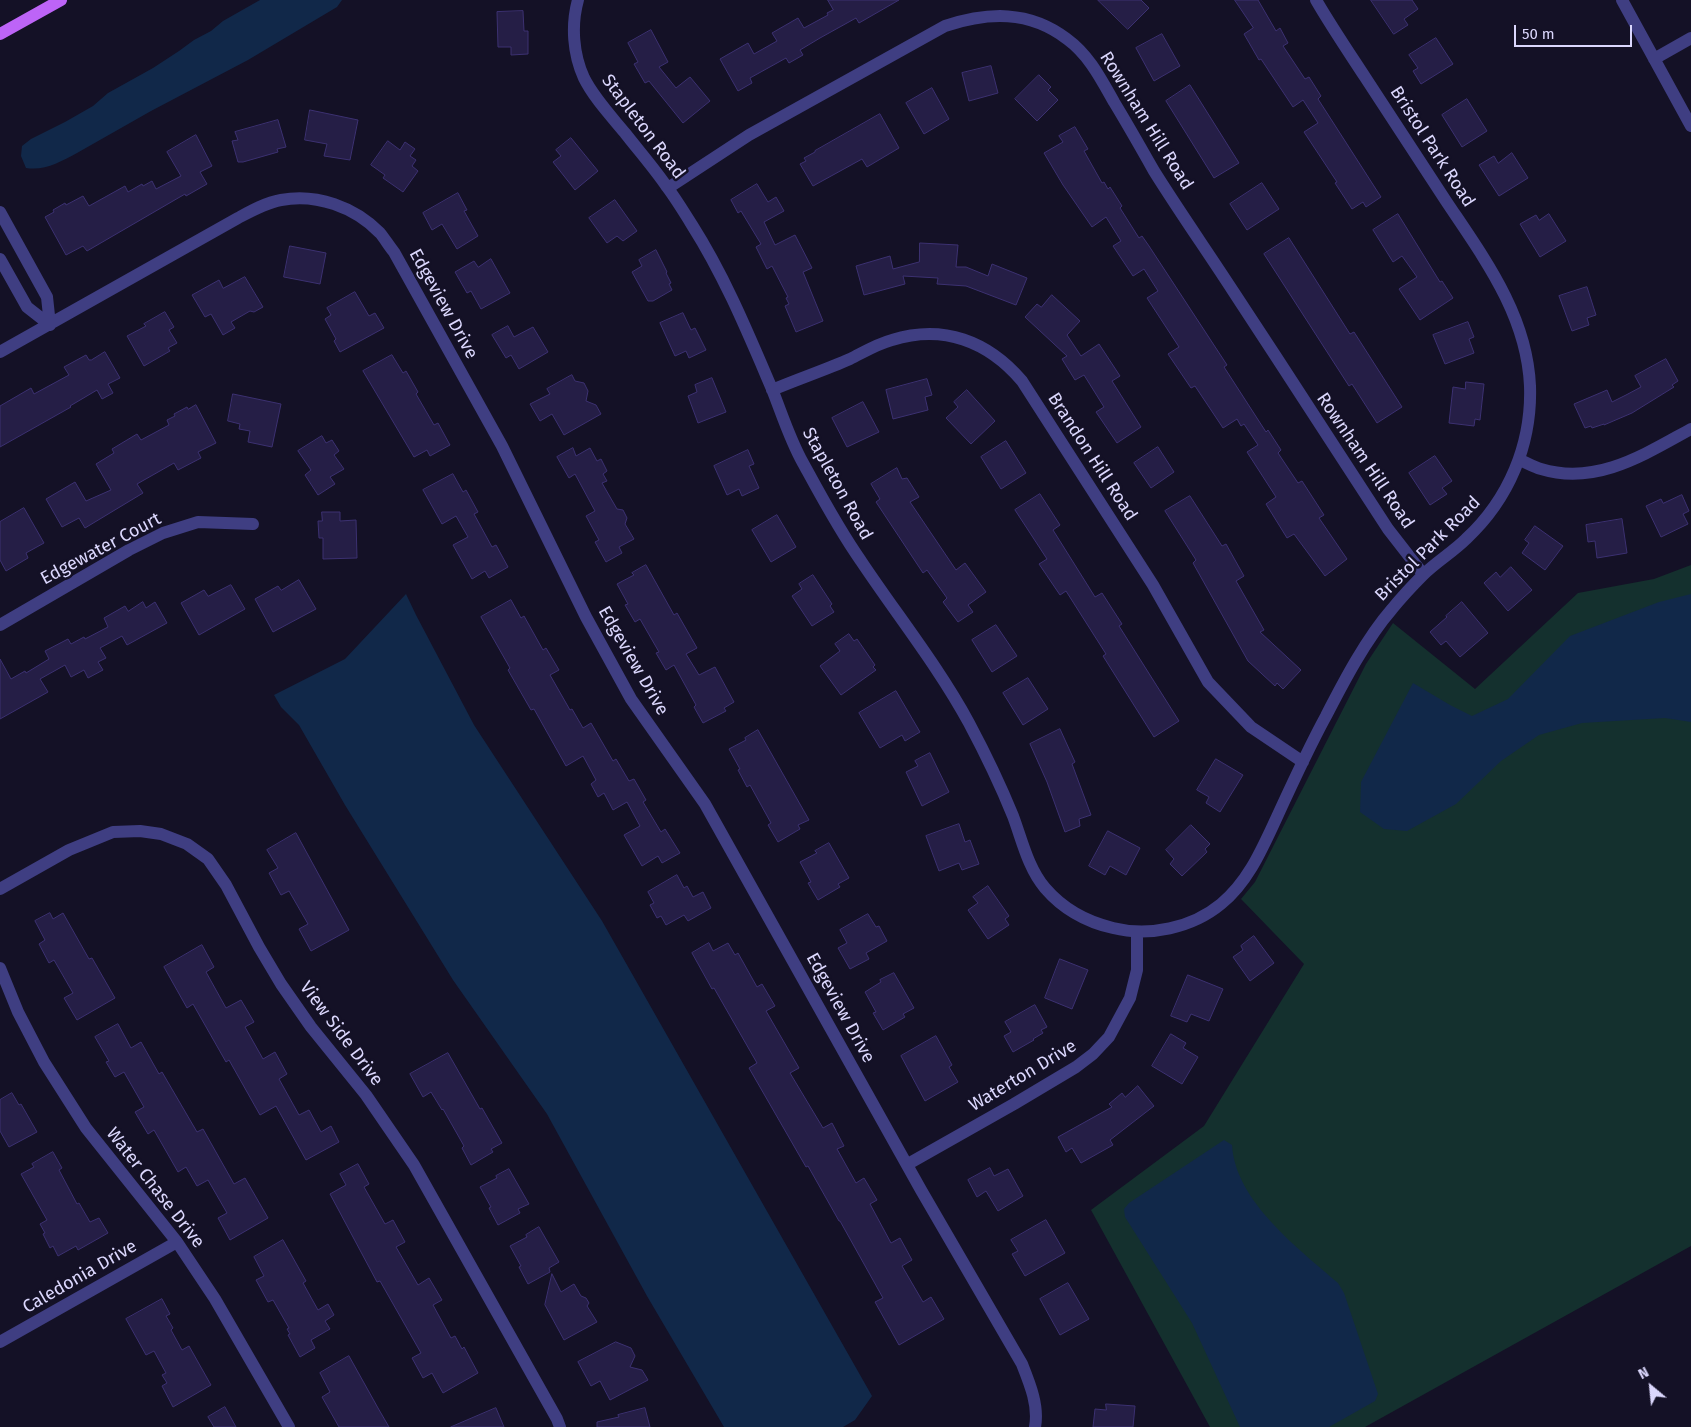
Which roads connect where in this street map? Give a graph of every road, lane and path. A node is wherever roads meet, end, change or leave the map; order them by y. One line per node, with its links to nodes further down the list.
1 (61, 0): 5 (main road)
2 (578, 0): 9 (street, Stapleton Road)
3 (1316, 0): 16 (street, Bristol Park Road)
4 (1622, 0): 7 (street)
5 (0, 34)
6 (1691, 38): 7 (street)
7 (1654, 59): 8 (street)
8 (1691, 126)
9 (668, 188): 14 (street, Stapleton Road); 18 (street, Rownham Hill Road)
10 (0, 212): 12 (street)
11 (0, 259): 12 (street)
12 (50, 325): 13 (street); 24 (street, Edgeview Drive)
13 (0, 352)
14 (772, 390): 20 (street, Brandon Hill Road); 22 (street, Stapleton Road)
15 (1691, 429): 16 (street)
16 (1520, 460): 18 (street, Bristol Park Road)
17 (253, 524): 19 (street, Edgewater Court)
18 (1423, 574): 20 (street, Bristol Park Road)
19 (0, 625)
20 (1303, 762): 22 (street, Bristol Park Road)
21 (0, 889): 28 (street, View Side Drive)
22 (1137, 932): 24 (street, Waterton Drive)
23 (0, 968): 25 (street, Water Chase Drive)
24 (908, 1164): 29 (street, Edgeview Drive)
25 (177, 1242): 26 (street, Caledonia Drive); 27 (street, Water Chase Drive)
26 (0, 1342)
27 (289, 1427)
28 (560, 1427)
29 (1035, 1427)

